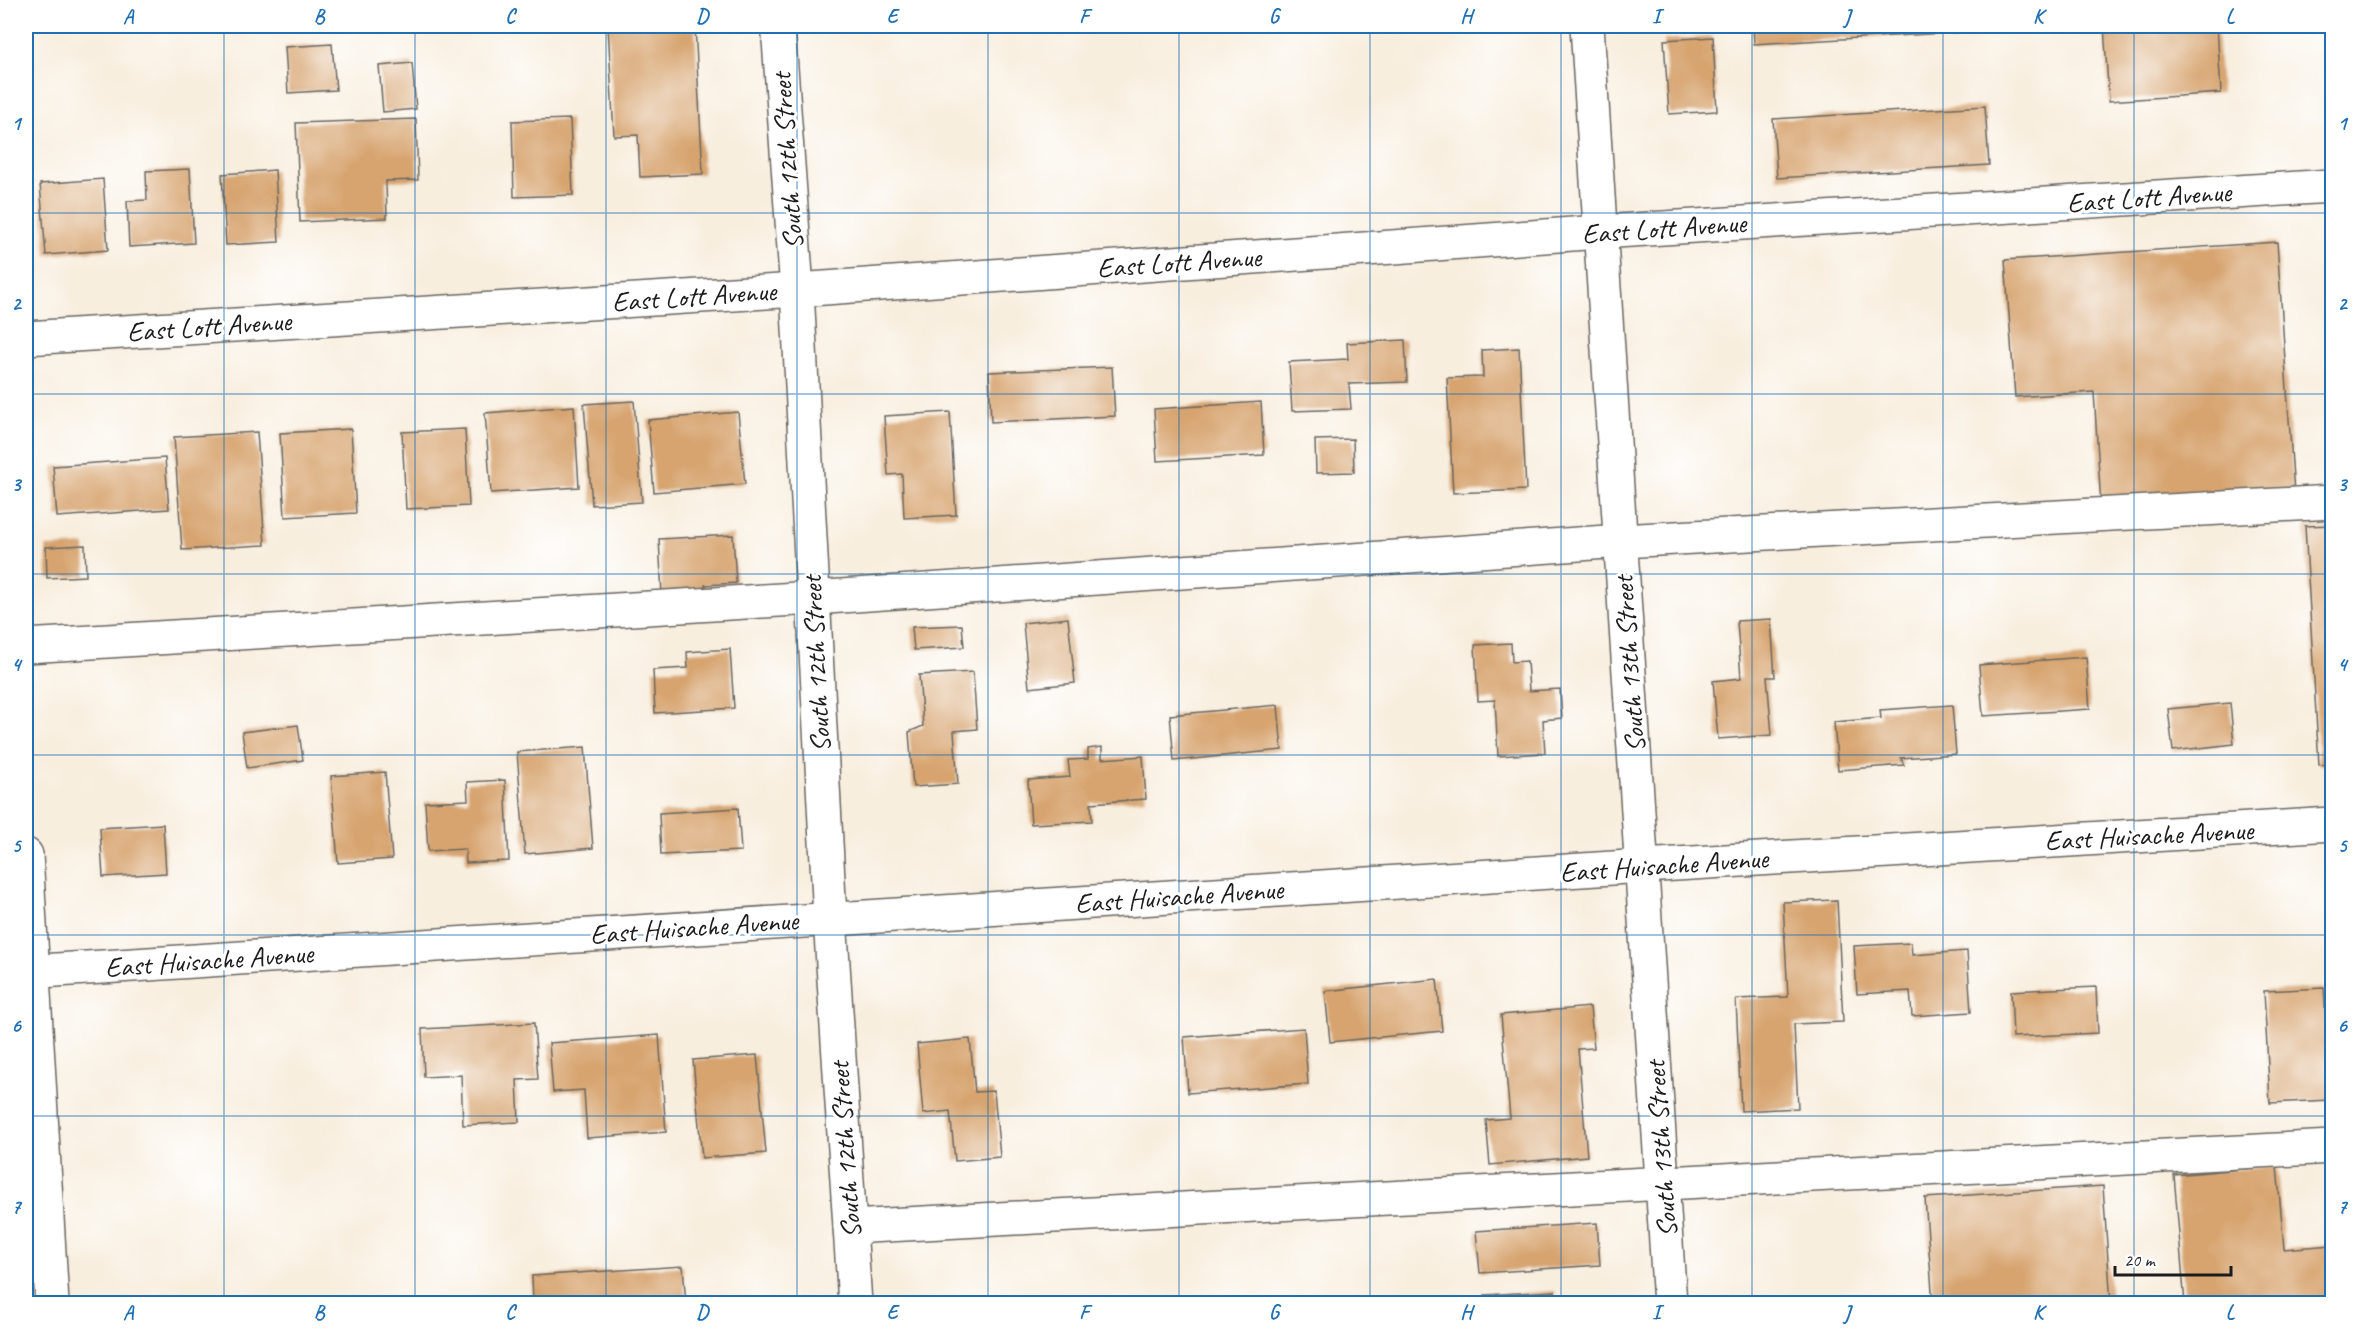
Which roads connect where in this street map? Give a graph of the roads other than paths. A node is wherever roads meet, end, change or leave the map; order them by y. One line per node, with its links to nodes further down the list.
1 (778, 26): 5 (street, South 12th Street)
2 (1587, 26): 4 (street, South 13th Street)
3 (2332, 186): 4 (street, East Lott Avenue)
4 (1600, 232): 5 (street, East Lott Avenue); 8 (street, South 13th Street)
5 (797, 290): 6 (street, East Lott Avenue); 9 (street, South 12th Street)
6 (26, 338)
7 (2332, 502): 8 (street)
8 (1621, 541): 9 (street); 13 (street, South 13th Street)
9 (813, 598): 10 (street); 14 (street, South 12th Street)
10 (26, 646)
11 (2332, 824): 13 (street, East Huisache Avenue)
12 (26, 855): 15 (street)
13 (1643, 866): 14 (street, East Huisache Avenue); 17 (street, South 13th Street)
14 (830, 918): 15 (street, East Huisache Avenue); 18 (street, South 12th Street)
15 (29, 972): 19 (street)
16 (2332, 1147): 17 (street)
17 (1663, 1183): 18 (street); 21 (street, South 13th Street)
18 (850, 1227): 20 (street, South 12th Street)
19 (43, 1295)
20 (855, 1304)
21 (1670, 1304)

